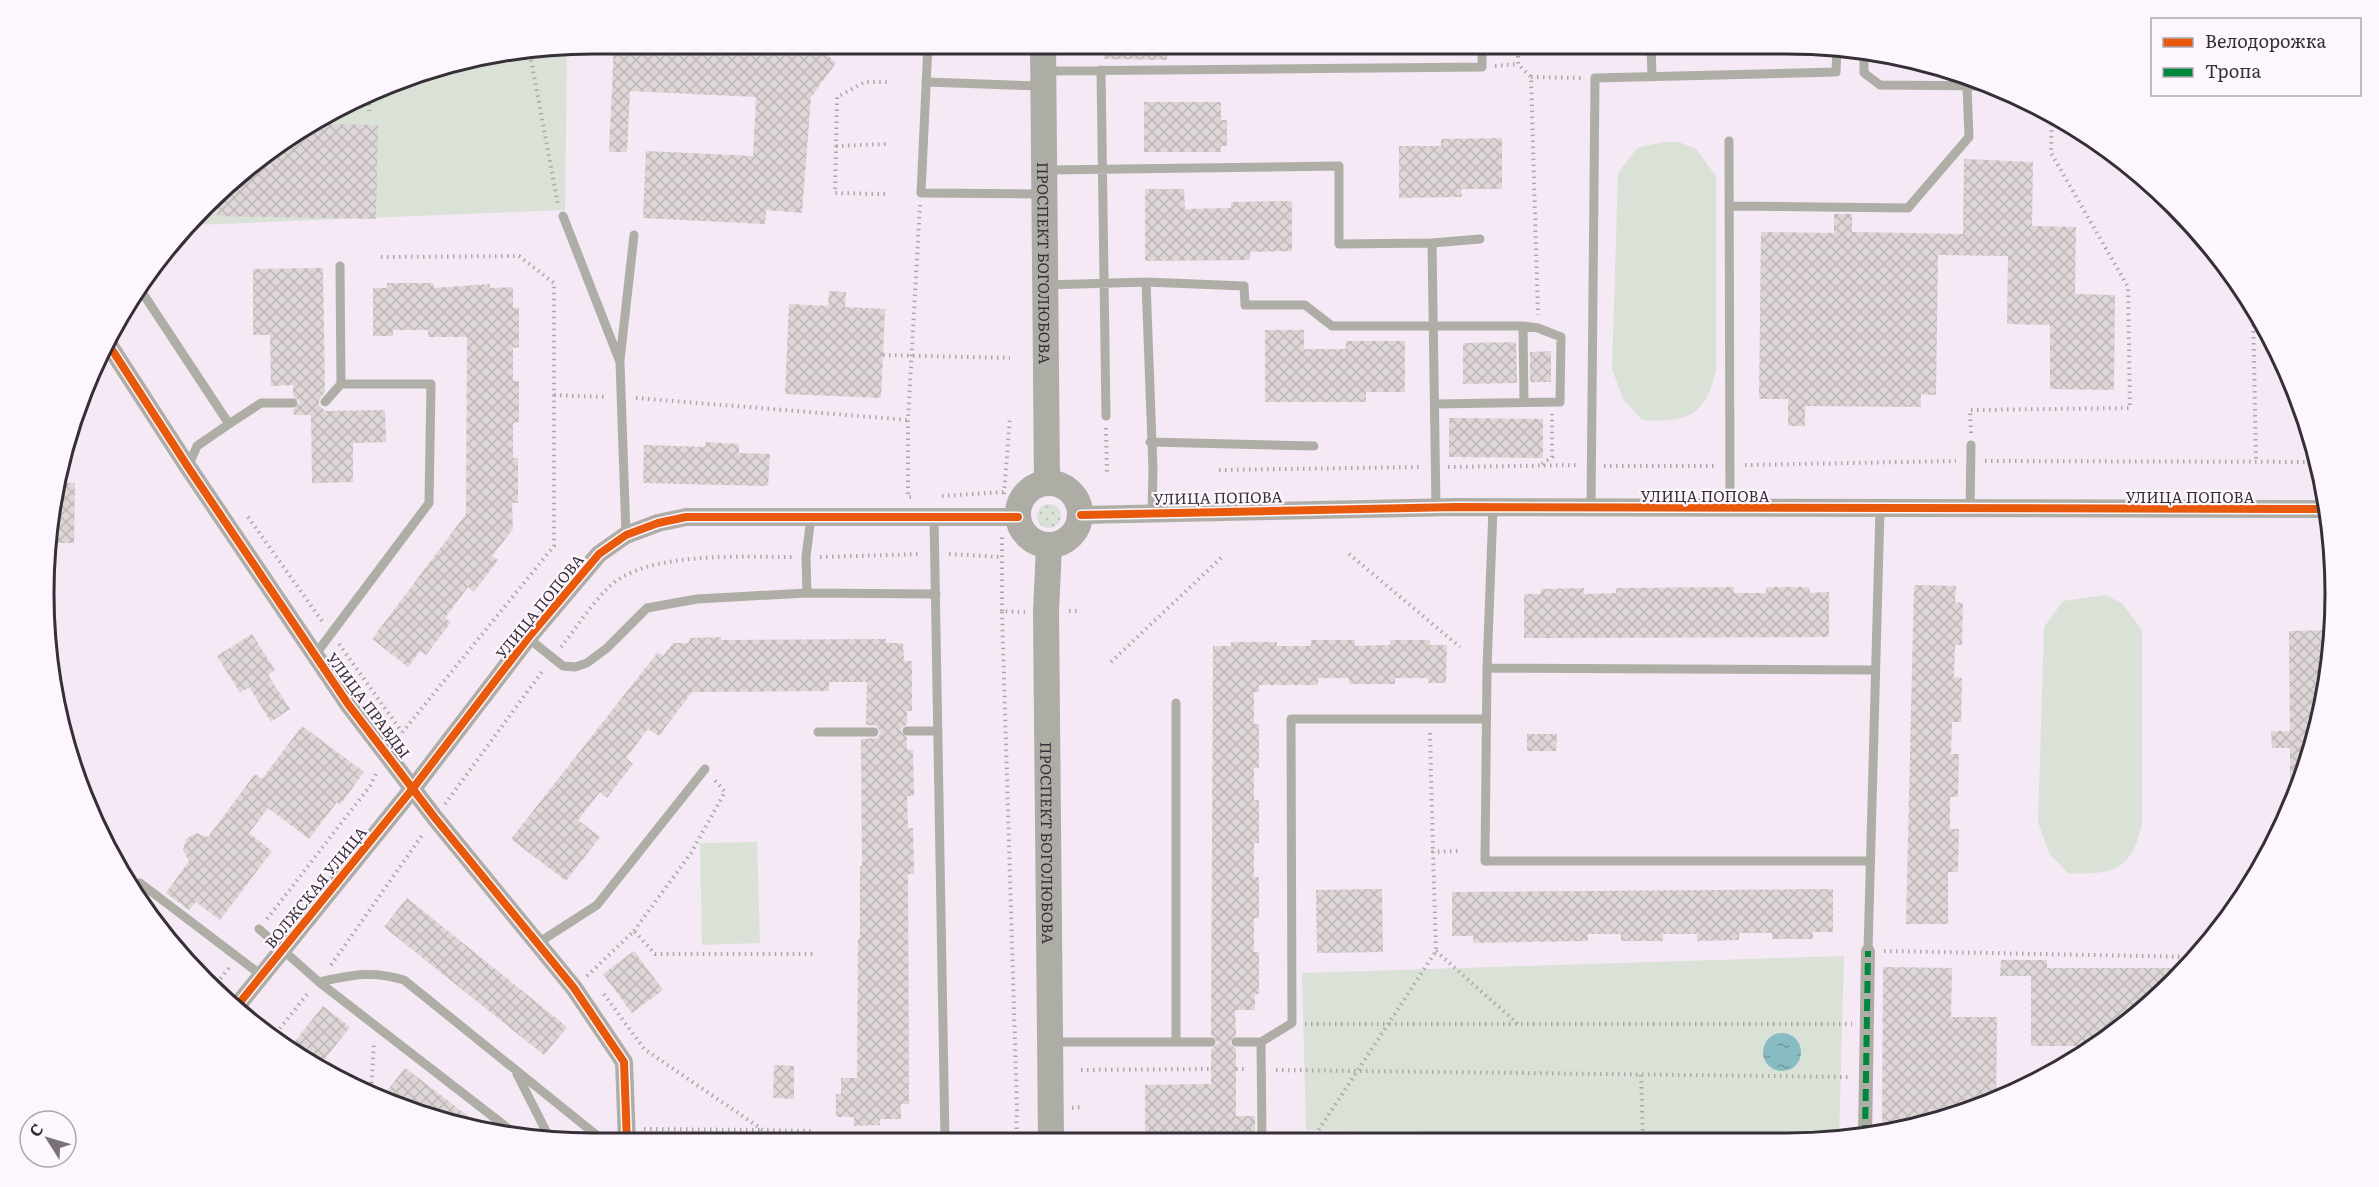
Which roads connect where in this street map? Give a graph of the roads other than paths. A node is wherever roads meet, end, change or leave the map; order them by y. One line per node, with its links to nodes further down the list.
1 (927, 54): 10 (lane)
2 (1043, 54): 9 (main road, ПРОСПЕКТ БОГОЛЮБОВА)
3 (1482, 54): 7 (lane)
4 (1651, 54): 8 (lane)
5 (1837, 57): 8 (lane)
6 (1864, 60): 11 (lane)
7 (1101, 70): 9 (lane); 13 (lane)
8 (1652, 75): 43 (lane)
9 (1043, 78): 10 (lane); 14 (main road, ПРОСПЕКТ БОГОЛЮБОВА)
10 (926, 82): 14 (lane)
11 (1967, 86): 15 (lane)
12 (1729, 141): 15 (lane)
13 (1103, 168): 14 (lane); 19 (lane); 21 (lane)
14 (1044, 182): 23 (main road, ПРОСПЕКТ БОГОЛЮБОВА)
15 (1729, 206): 44 (lane)
16 (563, 216): 28 (lane)
17 (634, 236): 28 (lane)
18 (1480, 239): 19 (lane)
19 (1432, 243): 25 (lane)
20 (340, 266): 29 (lane)
21 (1105, 282): 22 (lane); 23 (lane); 34 (lane)
22 (1146, 282): 25 (lane); 36 (lane)
23 (1045, 285): 40 (main road, ПРОСПЕКТ БОГОЛЮБОВА)
24 (144, 295): 35 (lane)
25 (1433, 326): 26 (lane); 33 (lane)
26 (1523, 326): 32 (lane); 32 (lane)
27 (112, 350): 39 (street, УЛИЦА ПРАВДЫ)
28 (620, 362): 53 (lane)
29 (341, 384): 31 (lane); 58 (lane)
30 (293, 402): 35 (lane)
31 (325, 402)
32 (1524, 402): 33 (lane)
33 (1435, 404): 41 (lane)
34 (1106, 417)
35 (229, 424): 39 (lane)
36 (1150, 442): 38 (lane); 48 (lane)
37 (1971, 445): 47 (lane)
38 (1314, 446)
39 (188, 467): 58 (street, УЛИЦА ПРАВДЫ)
40 (1047, 483): 49 (main road); 52 (main road)
41 (1436, 508): 42 (street, УЛИЦА ПОПОВА); 48 (street, УЛИЦА ПОПОВА)
42 (1493, 508): 43 (street, УЛИЦА ПОПОВА); 59 (lane)
43 (1591, 508): 44 (street, УЛИЦА ПОПОВА)
44 (1730, 509): 45 (street, УЛИЦА ПОПОВА)
45 (1880, 509): 47 (street, УЛИЦА ПОПОВА); 60 (lane)
46 (2318, 509): 47 (street, УЛИЦА ПОПОВА)
47 (1970, 510)
48 (1152, 512): 49 (street, УЛИЦА ПОПОВА)
49 (1081, 515): 54 (main road)
50 (811, 517): 51 (street, УЛИЦА ПОПОВА); 53 (street, УЛИЦА ПОПОВА); 55 (lane)
51 (934, 517): 52 (street, УЛИЦА ПОПОВА); 56 (lane)
52 (1018, 517): 54 (main road)
53 (626, 535): 57 (street, УЛИЦА ПОПОВА)
54 (1049, 546): 78 (main road, ПРОСПЕКТ БОГОЛЮБОВА)
55 (807, 593): 56 (lane); 57 (lane)
56 (936, 594): 64 (lane)
57 (528, 638): 68 (street, УЛИЦА ПОПОВА)
58 (315, 655): 68 (street, УЛИЦА ПРАВДЫ)
59 (1487, 668): 60 (lane); 62 (lane)
60 (1875, 670): 69 (lane)
61 (1176, 703): 79 (lane)
62 (1485, 719): 69 (lane); 82 (lane)
63 (907, 731): 64 (lane)
64 (937, 731): 89 (lane)
65 (818, 732): 66 (lane)
66 (874, 732)
67 (705, 769): 72 (lane)
68 (414, 786): 72 (street, УЛИЦА ПРАВДЫ); 73 (street, ВОЛЖСКАЯ УЛИЦА)
69 (1870, 861): 74 (lane)
70 (140, 883): 75 (lane)
71 (259, 929): 73 (lane)
72 (538, 943): 88 (street, УЛИЦА ПРАВДЫ)
73 (283, 948): 75 (street, ВОЛЖСКАЯ УЛИЦА); 76 (lane)
74 (1868, 951): 85 (street)
75 (261, 975): 77 (street, ВОЛЖСКАЯ УЛИЦА)
76 (319, 982): 83 (lane); 84 (lane)
77 (241, 1001)
78 (1051, 1042): 79 (lane); 90 (main road, ПРОСПЕКТ БОГОЛЮБОВА)
79 (1176, 1042): 80 (lane)
80 (1211, 1042)
81 (1236, 1042): 82 (lane)
82 (1261, 1042): 91 (lane)
83 (514, 1070): 86 (lane); 87 (lane)
84 (504, 1125)
85 (1865, 1127)
86 (545, 1130)
87 (594, 1133)
88 (627, 1133)
89 (945, 1133)
90 (1052, 1133)
91 (1262, 1133)

